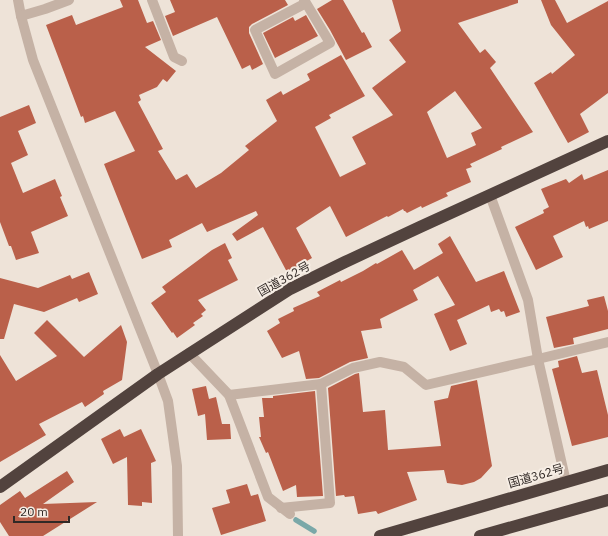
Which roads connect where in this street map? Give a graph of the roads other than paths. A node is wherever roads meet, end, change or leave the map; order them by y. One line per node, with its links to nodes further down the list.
1 (18, 0): 6 (street)
2 (69, 0): 5 (street)
3 (152, 0): 7 (street)
4 (305, 2): 4 (street)
5 (44, 5): 6 (street)
6 (21, 16): 13 (street)
7 (182, 61)
8 (608, 141): 9 (highway, 国道362号)
9 (490, 195): 11 (highway, 国道362号); 12 (street)
10 (608, 342): 12 (street)
11 (189, 353): 13 (highway, 国道362号); 15 (street)
12 (538, 359): 14 (street); 17 (street)
13 (158, 374): 18 (highway, 国道362号); 22 (street)
14 (321, 384): 15 (street); 20 (street)
15 (229, 395): 20 (street)
16 (608, 470): 17 (highway, 国道362号)
17 (566, 482): 23 (highway, 国道362号)
18 (0, 487)
19 (608, 500): 24 (highway)
20 (281, 508): 21 (street)
21 (290, 514)
22 (178, 536)
23 (380, 536)
24 (480, 536)

